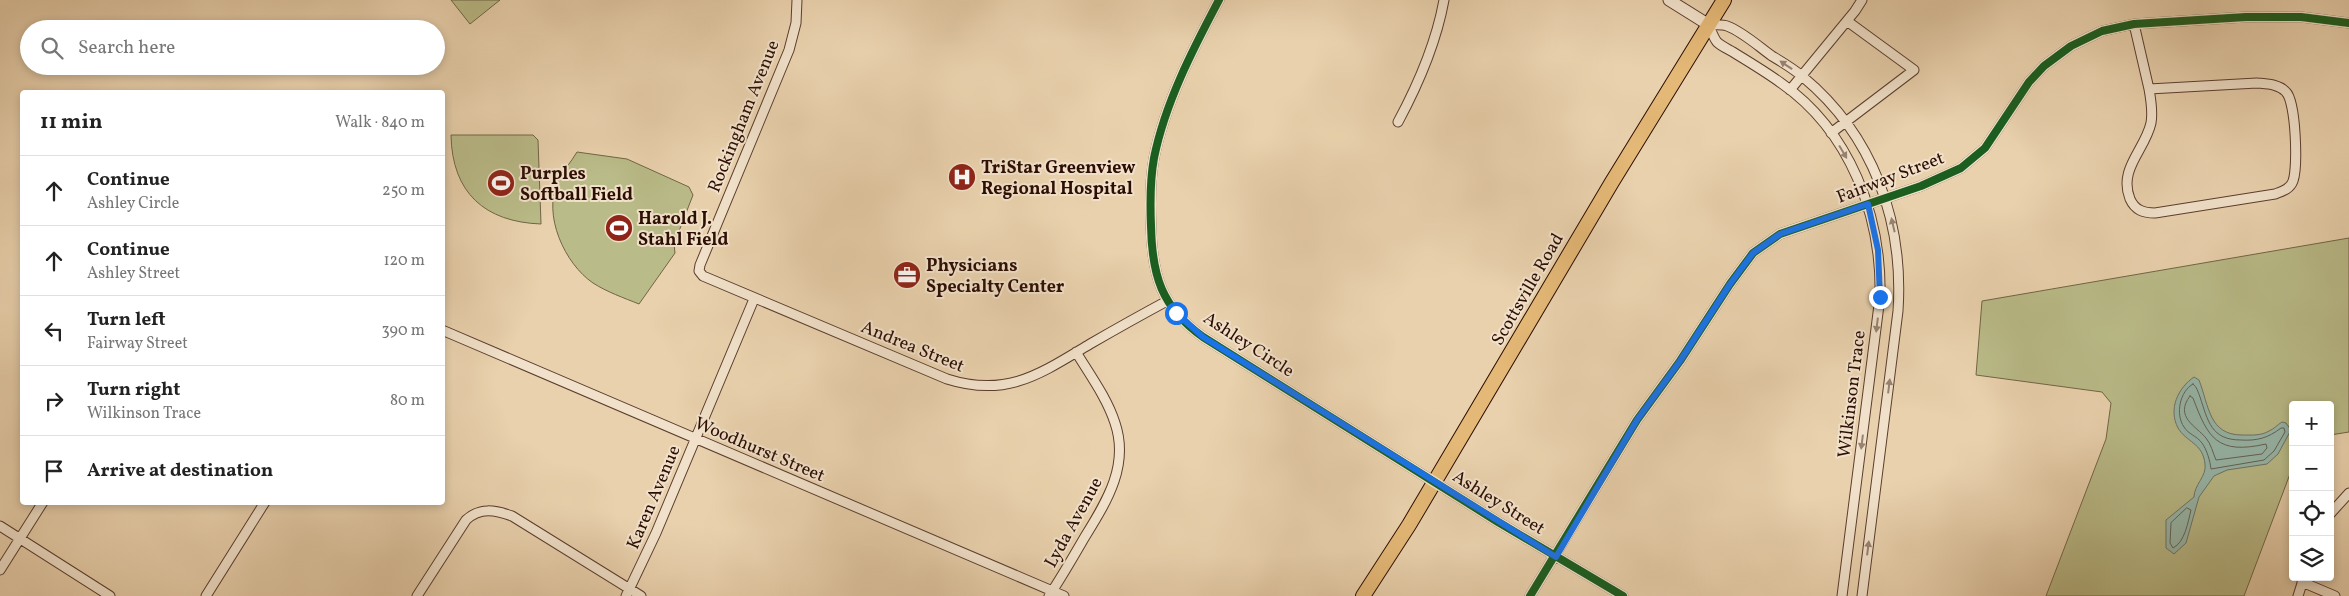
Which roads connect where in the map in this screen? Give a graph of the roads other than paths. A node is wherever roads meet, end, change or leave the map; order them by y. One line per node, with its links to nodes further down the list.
1 (797, 0): 19 (street, Rockingham Avenue)
2 (1219, 0): 21 (street, Ashley Circle)
3 (1444, 0): 15 (street)
4 (1669, 0): 10 (street)
5 (1724, 0): 10 (main road, Scottsville Road)
6 (1862, 0): 7 (street)
7 (1847, 21): 11 (street); 14 (street)
8 (2349, 23): 9 (street, Fairway Street)
9 (2134, 24): 12 (street); 17 (street, Fairway Street)
10 (1708, 25): 11 (street, Wilkinson Trace, one-way to 10); 13 (street, Wilkinson Trace); 25 (main road, Scottsville Road)
11 (1802, 75): 13 (street); 14 (street, Wilkinson Trace)
12 (2149, 89): 12 (street)
13 (1790, 90): 16 (street, Wilkinson Trace)
14 (1846, 121): 16 (street); 17 (street, Wilkinson Trace)
15 (1398, 122)
16 (1831, 133): 18 (street, Wilkinson Trace, one-way to 18)
17 (1886, 198): 18 (street, Fairway Street); 47 (street, Wilkinson Trace, one-way to 17)
18 (1868, 204): 32 (street, Fairway Street); 46 (street, Wilkinson Trace, one-way to 46)
19 (699, 271): 20 (street, Andrea Street)
20 (754, 299): 23 (street, Andrea Street); 24 (street, Karen Avenue)
21 (1167, 301): 23 (street, Andrea Street); 25 (street, Ashley Circle)
22 (445, 331): 24 (street, Woodhurst Street)
23 (1076, 352): 37 (street, Lyda Avenue)
24 (695, 439): 36 (street, Karen Avenue); 37 (street, Woodhurst Street)
25 (1435, 481): 32 (street, Ashley Street); 43 (main road, Scottsville Road)
26 (2349, 493): 29 (street)
27 (41, 505): 31 (street)
28 (263, 505): 39 (street)
29 (2334, 510)
30 (0, 526): 31 (street)
31 (20, 538): 33 (street); 38 (street)
32 (1556, 557): 44 (street, Fairway Street); 45 (street, Ashley Street)
33 (0, 570)
34 (2303, 581): 48 (street)
35 (2305, 581): 49 (street)
36 (628, 593): 40 (street); 41 (street)
37 (1051, 593): 42 (street, Woodhurst Street)
38 (110, 596)
39 (206, 596)
40 (417, 596)
41 (641, 596)
42 (1064, 596)
43 (1363, 596)
44 (1530, 596)
45 (1623, 596)
46 (1842, 596)
47 (1862, 596)
48 (2298, 596)
49 (2335, 596)

